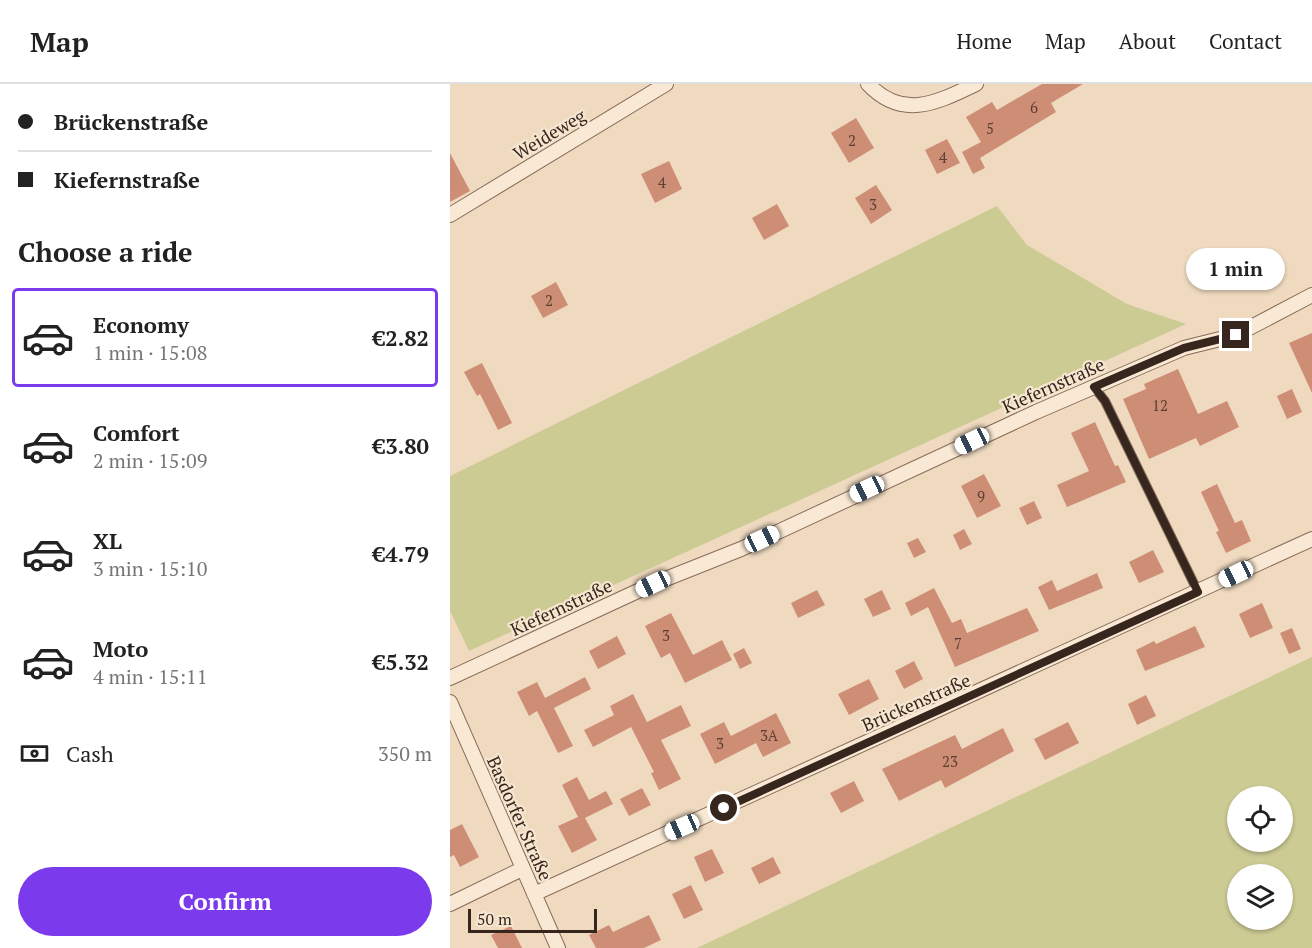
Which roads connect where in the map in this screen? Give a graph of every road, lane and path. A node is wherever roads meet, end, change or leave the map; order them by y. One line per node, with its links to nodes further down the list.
1 (666, 84): 4 (street, Weideweg)
2 (868, 84): 3 (street)
3 (976, 84)
4 (450, 215)
5 (1312, 294): 6 (street, Kiefernstraße)
6 (1094, 387): 8 (lane); 9 (street, Kiefernstraße)
7 (1312, 539): 8 (street, Brückenstraße)
8 (1198, 592): 12 (street, Brückenstraße)
9 (450, 678)
10 (450, 702): 11 (street, Basdorfer Straße)
11 (522, 869): 12 (street, Basdorfer Straße); 13 (street)
12 (534, 894): 14 (street, Basdorfer Straße)
13 (450, 904)
14 (558, 948)

